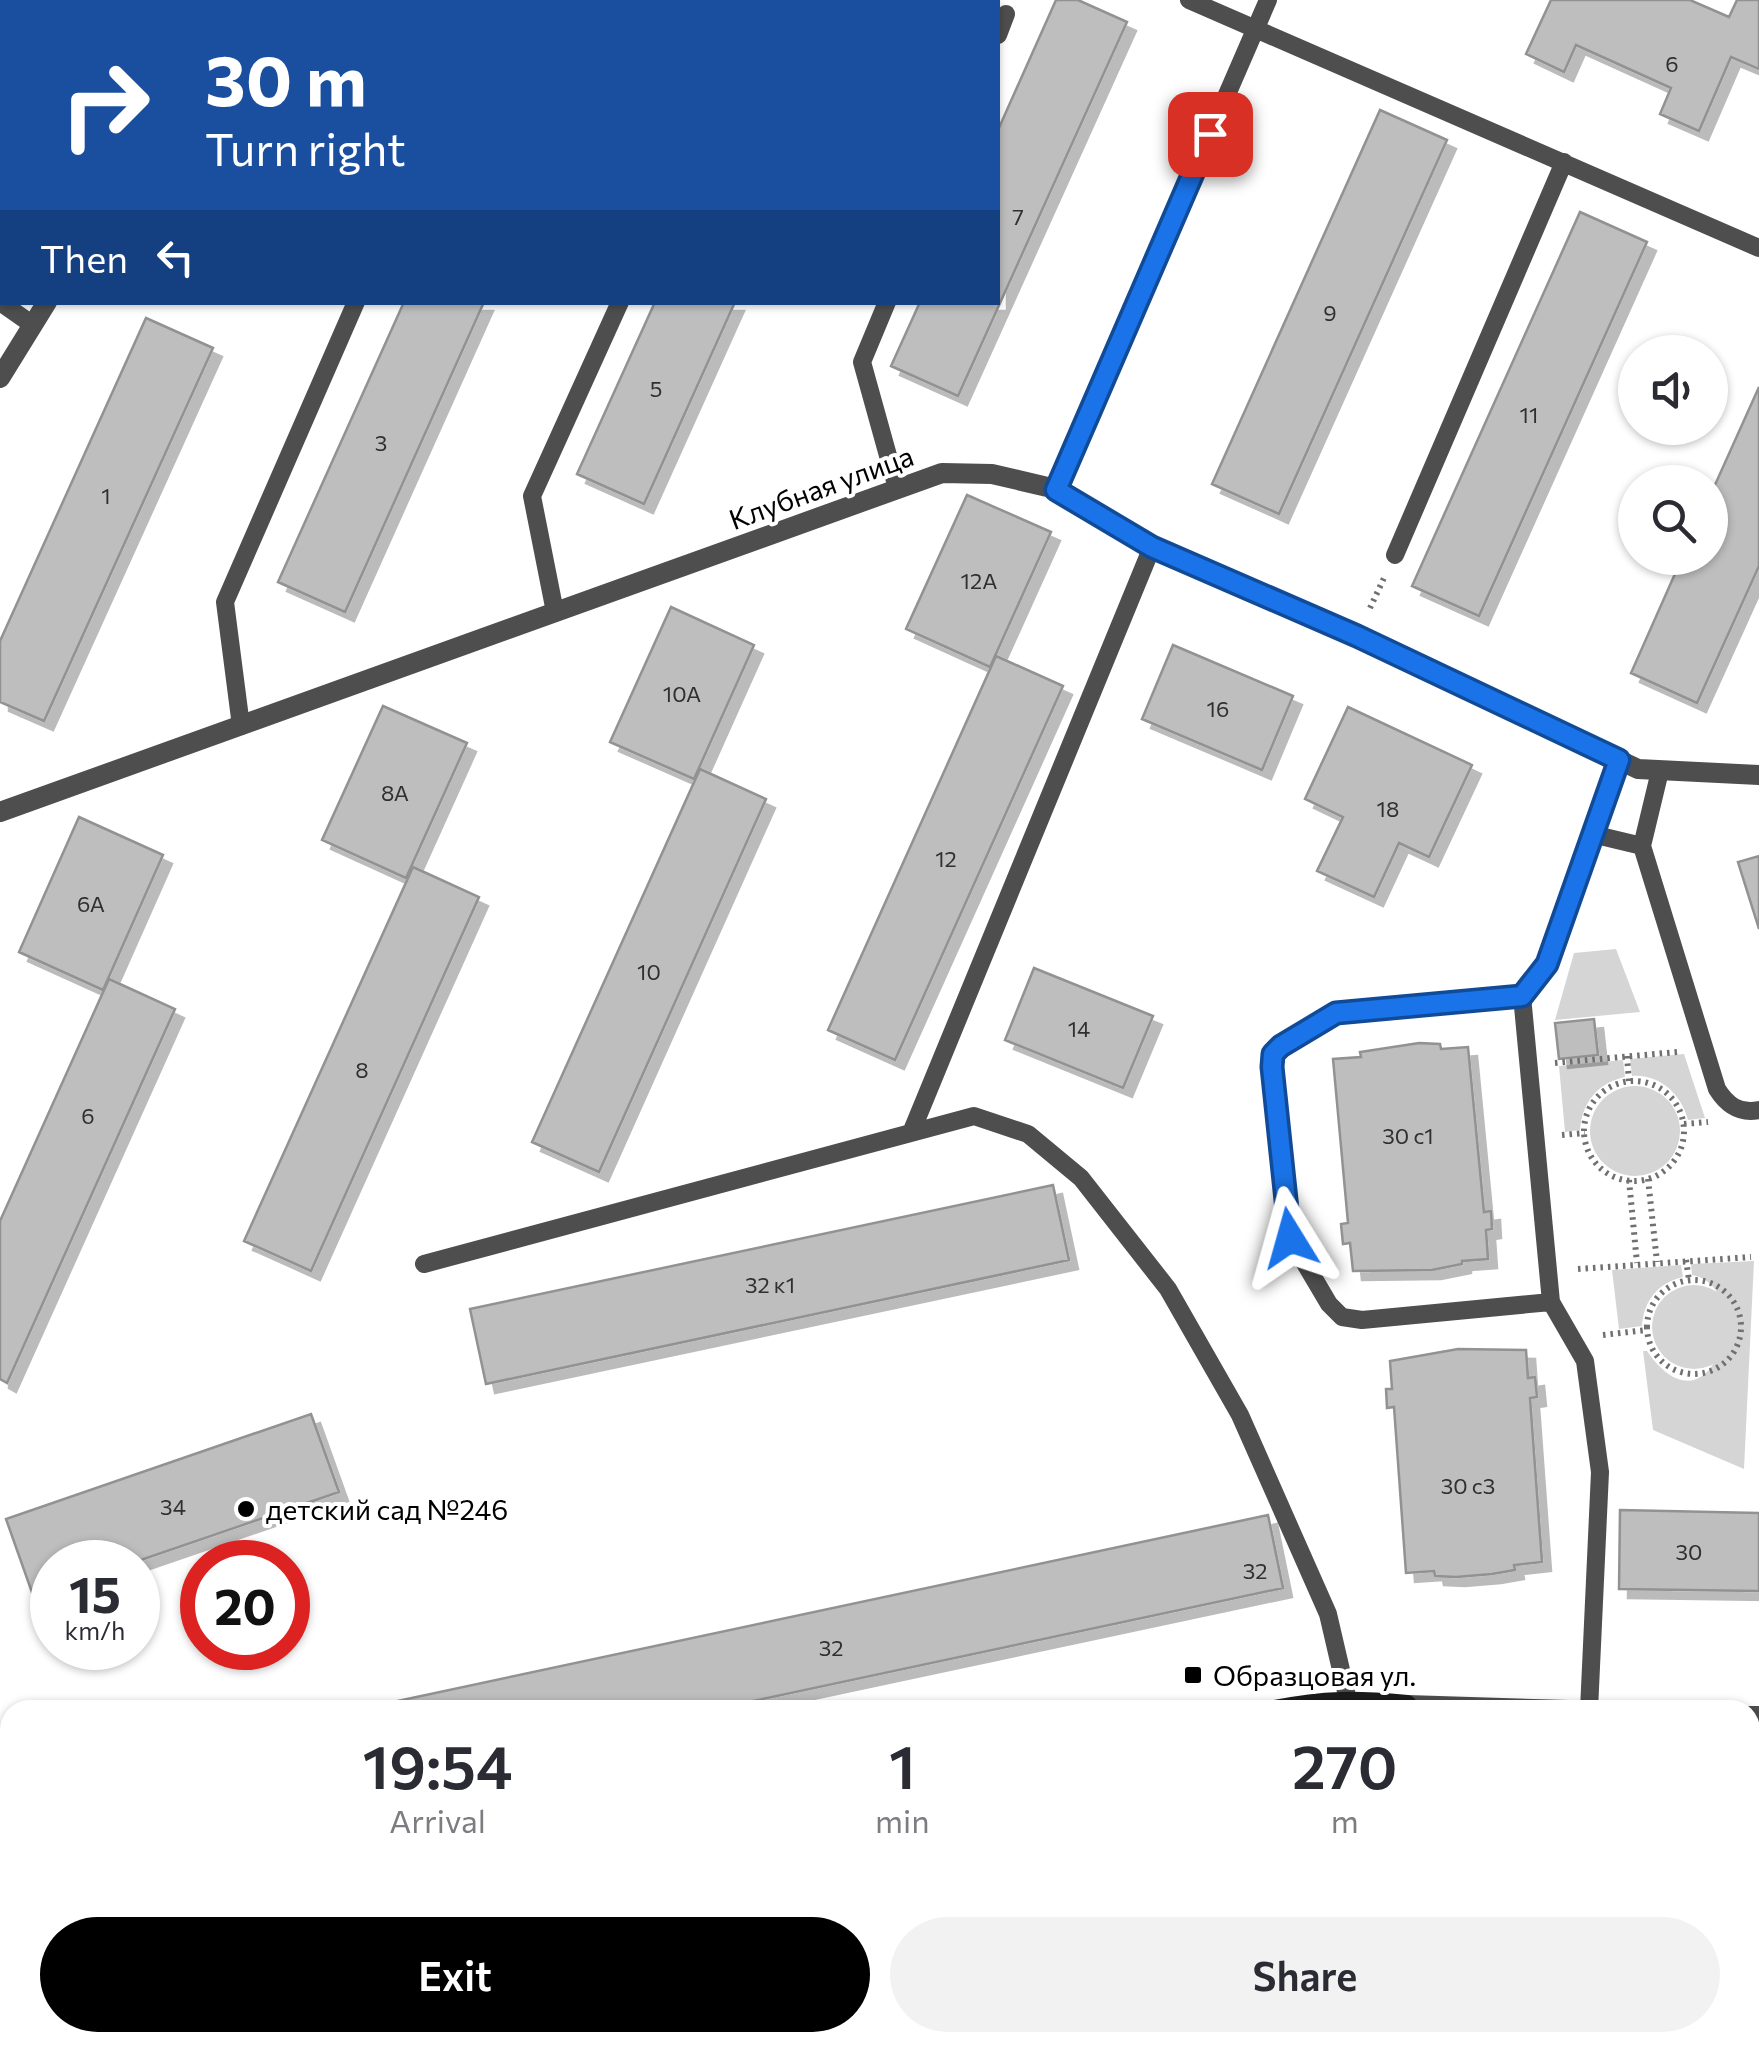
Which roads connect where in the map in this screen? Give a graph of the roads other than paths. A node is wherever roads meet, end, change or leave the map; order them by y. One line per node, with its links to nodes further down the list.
1 (1189, 0): 4 (lane)
2 (1268, 0): 4 (lane)
3 (1006, 14): 5 (lane)
4 (1256, 28): 6 (lane); 16 (lane)
5 (1000, 29)
6 (1564, 162): 7 (lane); 18 (lane)
7 (1759, 248)
8 (4, 305): 13 (lane)
9 (46, 305): 13 (street)
10 (355, 305): 20 (lane)
11 (619, 305): 19 (lane)
12 (886, 305): 15 (lane)
13 (33, 326): 14 (street)
14 (0, 378)
15 (896, 488): 16 (street, Клубная улица); 19 (street, Клубная улица)
16 (1056, 490): 17 (street, Клубная улица)
17 (1152, 547): 21 (street, Клубная улица); 29 (lane)
18 (1395, 555)
19 (555, 612): 20 (street, Клубная улица)
20 (241, 726): 24 (street, Клубная улица)
21 (1619, 760): 22 (street, Клубная улица); 25 (lane)
22 (1660, 771): 23 (street, Клубная улица); 26 (lane)
23 (1758, 771)
24 (0, 812)
25 (1592, 834): 26 (lane); 27 (lane)
26 (1642, 846): 28 (lane)
27 (1522, 996): 31 (lane); 31 (lane)
28 (1759, 1110)
29 (911, 1133): 30 (lane); 33 (lane)
30 (424, 1264)
31 (1551, 1302): 34 (lane)
32 (1322, 1700): 33 (street)
33 (1348, 1700)
34 (1589, 1700)

